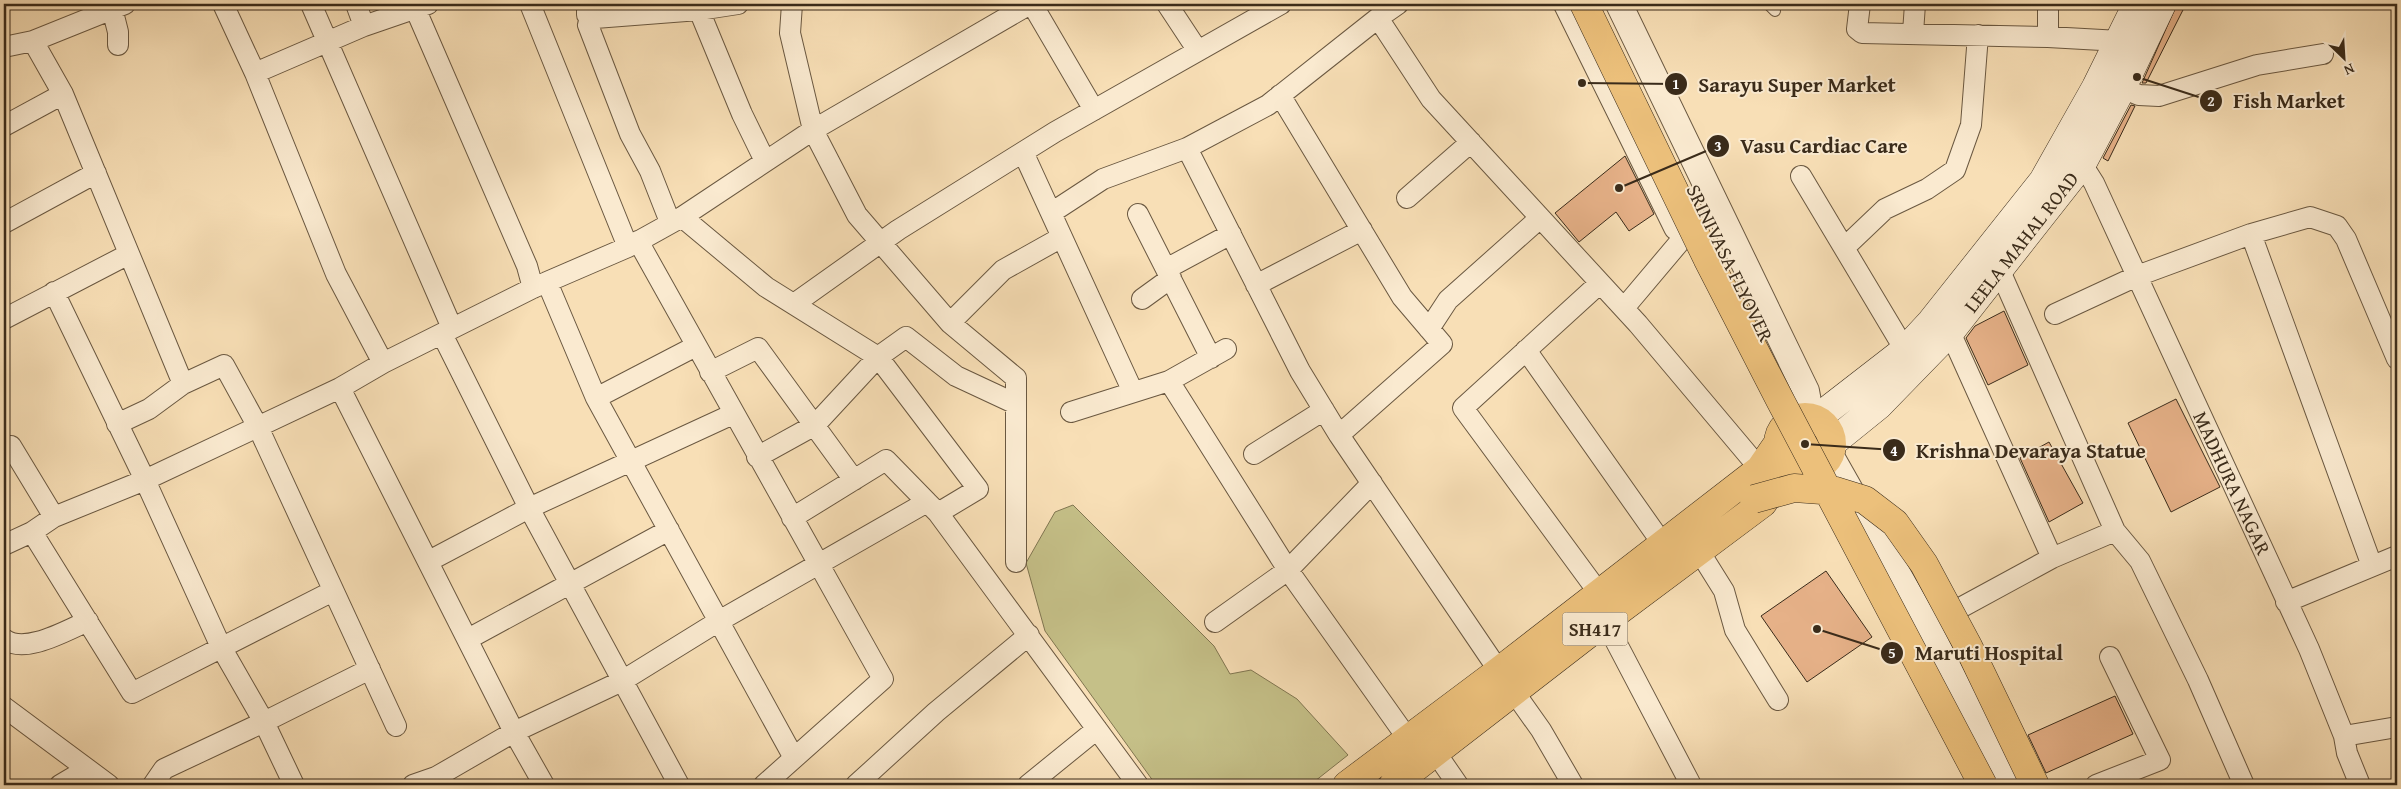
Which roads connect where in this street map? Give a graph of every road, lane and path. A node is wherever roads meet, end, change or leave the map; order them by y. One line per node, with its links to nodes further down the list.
1 (223, 4): 36 (street)
2 (311, 4): 32 (street)
3 (356, 4): 25 (street)
4 (530, 4): 62 (street)
5 (738, 4): 22 (street)
6 (792, 4): 42 (street)
7 (1031, 4): 40 (street); 42 (street)
8 (1167, 4): 34 (street)
9 (1281, 4): 34 (street)
10 (1398, 4): 24 (street)
11 (1567, 4): 60 (street)
12 (1584, 4): 176 (main road, SRINIVASA FLYOVER, bridge)
13 (1603, 4): 177 (main road, SRINIVASA FLYOVER)
14 (1620, 4): 97 (street)
15 (1860, 4): 26 (street)
16 (1915, 4): 26 (street)
17 (2048, 4): 28 (street)
18 (2137, 4): 30 (main road, LEELA MAHAL ROAD)
19 (2162, 4): 37 (main road, LEELA MAHAL ROAD)
20 (117, 5): 29 (street); 33 (street)
21 (423, 5): 25 (street); 69 (street)
22 (699, 10): 23 (street); 46 (street)
23 (589, 12): 54 (street)
24 (1378, 18): 39 (street); 43 (street)
25 (364, 26): 32 (street)
26 (1913, 33): 27 (street)
27 (1978, 35): 28 (street); 63 (street)
28 (2048, 36): 30 (street)
29 (33, 41): 31 (street); 38 (street)
30 (2120, 41): 47 (main road, LEELA MAHAL ROAD)
31 (6, 42)
32 (326, 43): 36 (street); 79 (street)
33 (118, 45)
34 (1198, 51): 40 (street)
35 (2323, 54): 37 (street)
36 (254, 74): 86 (street)
37 (2122, 88): 47 (main road, LEELA MAHAL ROAD)
38 (63, 94): 41 (street); 48 (street)
39 (1280, 95): 44 (street); 56 (street)
40 (1094, 110): 45 (street)
41 (4, 126)
42 (813, 130): 46 (street); 61 (street)
43 (1470, 142): 50 (street); 53 (street)
44 (1187, 148): 51 (street); 57 (street)
45 (1023, 152): 51 (street); 61 (street)
46 (765, 161): 54 (street)
47 (2078, 167): 65 (main road, LEELA MAHAL ROAD); 67 (street, MADHURA NAGAR); 83 (main road, LEELA MAHAL ROAD)
48 (96, 173): 55 (street); 64 (street)
49 (1801, 176): 63 (street)
50 (1407, 198)
51 (1051, 213): 59 (street)
52 (1138, 214): 66 (street)
53 (1540, 218): 68 (street); 78 (street)
54 (676, 220): 62 (street); 73 (street)
55 (4, 223)
56 (1362, 230): 70 (street); 78 (street)
57 (1231, 234): 66 (street); 70 (street)
58 (2251, 234): 67 (street); 85 (street); 127 (street)
59 (1062, 237): 77 (street); 91 (street)
60 (1682, 238): 74 (street); 104 (street)
61 (881, 243): 73 (street); 77 (street)
62 (633, 244): 69 (street); 81 (street)
63 (1844, 248): 83 (street)
64 (129, 254): 71 (street); 89 (street)
65 (2000, 271): 80 (main road, LEELA MAHAL ROAD); 117 (street)
66 (1169, 274): 72 (street); 88 (street)
67 (2137, 276): 75 (street); 132 (street, MADHURA NAGAR)
68 (1600, 283): 74 (street); 82 (street)
69 (540, 285): 79 (street); 92 (street)
70 (1256, 285): 94 (street)
71 (54, 292): 76 (street); 98 (street)
72 (1142, 298)
73 (794, 304): 84 (street)
74 (1624, 308): 108 (street)
75 (2055, 314)
76 (4, 319)
77 (950, 323): 93 (street)
78 (1429, 329): 101 (street)
79 (447, 331): 86 (street); 113 (street)
80 (1950, 332): 103 (main road, LEELA MAHAL ROAD); 123 (street)
81 (696, 346): 87 (street); 92 (street)
82 (1526, 350): 119 (street); 131 (street)
83 (1905, 350): 97 (main road, LEELA MAHAL ROAD)
84 (878, 357): 93 (street); 99 (street); 112 (street)
85 (2397, 359)
86 (383, 363): 90 (street)
87 (710, 372): 96 (street); 99 (street)
88 (1169, 381): 91 (street); 128 (street)
89 (183, 384): 98 (street); 100 (street)
90 (340, 388): 100 (street); 124 (street)
91 (1133, 392): 95 (street)
92 (596, 398): 107 (street)
93 (1016, 404): 125 (street)
94 (1324, 410): 101 (street); 105 (street)
95 (1071, 412)
96 (734, 414): 106 (street); 107 (street)
97 (1814, 419): 103 (main road); 104 (main road)
98 (117, 424): 109 (street)
99 (815, 425): 106 (street); 110 (street)
100 (258, 427): 109 (street); 130 (street)
101 (1339, 435): 111 (street)
102 (11, 446): 114 (street)
103 (1831, 449): 104 (main road); 137 (street)
104 (1788, 452): 108 (main road, SH417); 121 (main road, SH417); 175 (street)
105 (1254, 454)
106 (757, 457): 115 (street)
107 (631, 461): 113 (street); 116 (street)
108 (1760, 469): 119 (main road, SH417)
109 (145, 480): 114 (street); 141 (street)
110 (854, 480): 112 (street); 115 (street)
111 (1372, 484): 128 (street); 145 (street)
112 (933, 507): 126 (street); 138 (street)
113 (529, 508): 124 (street); 129 (street)
114 (54, 517): 118 (street)
115 (792, 518): 126 (street)
116 (669, 530): 129 (street); 134 (street)
117 (2115, 531): 123 (street); 181 (street)
118 (32, 532): 120 (street); 133 (street)
119 (1662, 542): 131 (main road, SH417)
120 (4, 545)
121 (1700, 551): 135 (main road, SH417); 146 (street)
122 (2397, 556): 127 (street)
123 (2052, 558): 137 (street)
124 (429, 561): 140 (street)
125 (1016, 562)
126 (819, 564): 134 (street); 156 (street)
127 (2372, 566): 132 (street)
128 (1288, 570): 136 (street); 154 (street)
129 (569, 583): 140 (street); 144 (street)
130 (334, 591): 141 (street); 143 (street)
131 (1599, 593): 145 (main road, SH417)
132 (2286, 602): 153 (street, MADHURA NAGAR)
133 (88, 621): 139 (street); 141 (street)
134 (719, 621): 144 (street); 156 (street)
135 (1605, 621): 145 (main road, SH417); 174 (street)
136 (1215, 622)
137 (1927, 626): 178 (street)
138 (1029, 635): 151 (street); 166 (street)
139 (4, 639)
140 (468, 639): 152 (street)
141 (221, 647): 148 (street)
142 (2110, 658): 180 (street)
143 (370, 669): 148 (street); 149 (street)
144 (622, 681): 152 (street); 165 (street)
145 (1507, 682): 154 (main road, SH417); 155 (main road, SH417); 173 (street)
146 (1778, 700)
147 (4, 707): 157 (street)
148 (264, 722): 161 (street); 162 (street)
149 (396, 726)
150 (2397, 727): 153 (street)
151 (1097, 729): 167 (street); 168 (street)
152 (514, 732): 163 (street); 164 (street)
153 (2344, 736): 182 (street, MADHURA NAGAR)
154 (1408, 739): 169 (main road, SH417)
155 (1436, 753): 171 (main road, SH417); 172 (street)
156 (794, 758): 158 (street)
157 (87, 769): 159 (street); 160 (street)
158 (776, 781)
159 (60, 785)
160 (109, 785)
161 (153, 785)
162 (294, 785)
163 (413, 785)
164 (544, 785)
165 (678, 785)
166 (856, 785)
167 (1028, 785)
168 (1138, 785)
169 (1347, 785)
170 (1372, 785): 179 (main road, bridge)
171 (1393, 785)
172 (1458, 785)
173 (1573, 785)
174 (1691, 785)
175 (1973, 785)
176 (1983, 785)
177 (2000, 785)
178 (2007, 785)
179 (2035, 785)
180 (2096, 785)
181 (2244, 785)
182 (2360, 785)

